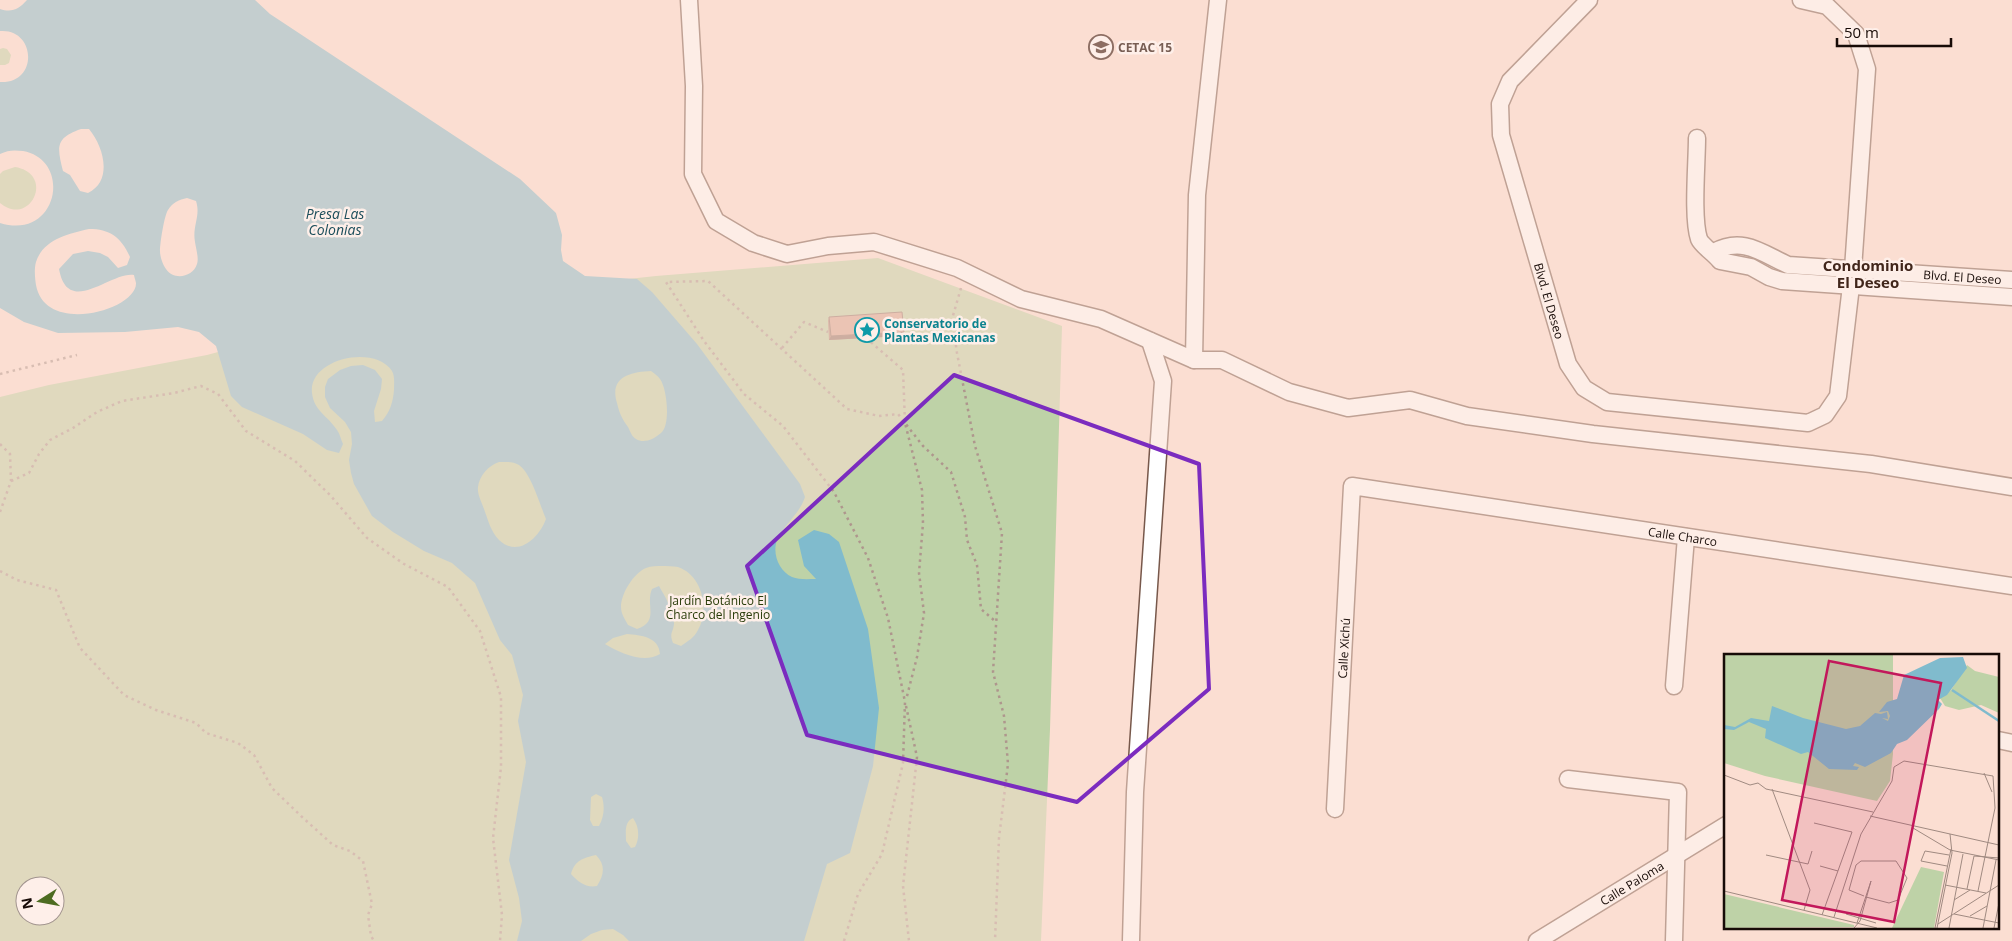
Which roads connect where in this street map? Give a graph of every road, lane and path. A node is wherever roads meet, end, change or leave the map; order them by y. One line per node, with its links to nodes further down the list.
1 (689, 0): 7 (street)
2 (1218, 0): 17 (street)
3 (1589, 0): 10 (street, Blvd. El Deseo)
4 (1801, 0): 8 (street)
5 (1697, 138): 6 (street)
6 (1714, 252): 8 (street, Blvd. El Deseo); 10 (street, Blvd. El Deseo)
7 (957, 268): 14 (street); 28 (path)
8 (1853, 269): 9 (street, Blvd. El Deseo)
9 (2012, 280)
10 (1851, 286): 11 (street, Blvd. El Deseo)
11 (2012, 297)
12 (828, 332): 15 (path)
13 (866, 338): 19 (path)
14 (1150, 341): 17 (street); 40 (street)
15 (782, 348): 19 (path); 30 (path)
16 (77, 356): 18 (path)
17 (1194, 360): 23 (street)
18 (0, 374)
19 (905, 423): 28 (path); 30 (path)
20 (0, 444): 21 (path)
21 (11, 480): 24 (path); 36 (path)
22 (1352, 486): 25 (street, Calle Charco); 32 (street, Calle Xichú)
23 (2012, 486)
24 (0, 512)
25 (1686, 537): 27 (street, Calle Charco); 29 (street)
26 (0, 571): 35 (path)
27 (2012, 586)
28 (995, 620): 39 (path)
29 (1674, 686)
30 (905, 702): 37 (path); 38 (path)
31 (1568, 779): 34 (street)
32 (1334, 809)
33 (1724, 826): 34 (street, Calle Paloma)
34 (1676, 855): 41 (street, Calle Paloma); 42 (street)
35 (374, 941)
36 (500, 941)
37 (844, 941)
38 (909, 941)
39 (995, 941)
40 (1131, 941)
41 (1537, 941)
42 (1674, 941)

